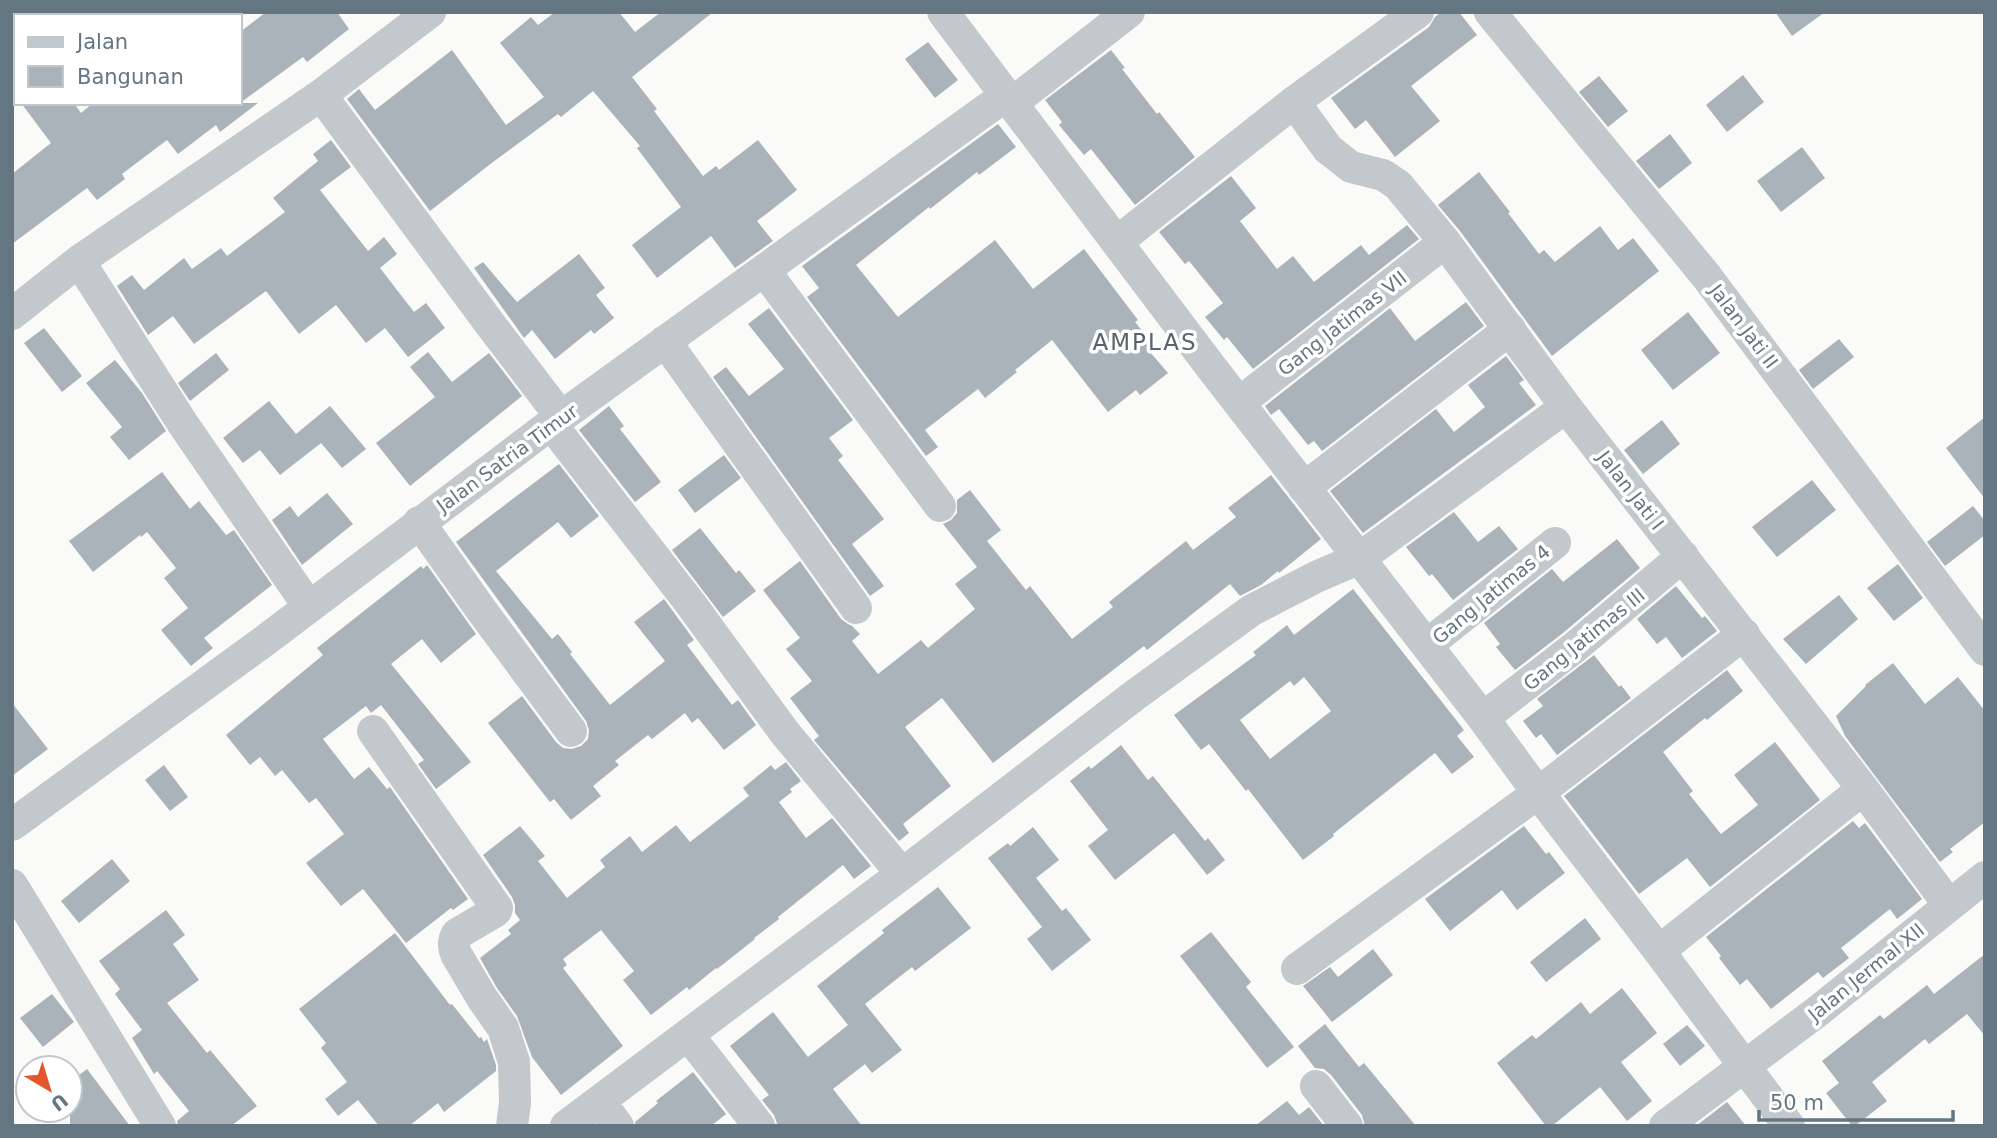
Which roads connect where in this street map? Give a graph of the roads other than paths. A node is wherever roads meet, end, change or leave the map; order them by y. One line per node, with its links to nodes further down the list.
1 (430, 12): 6 (street)
2 (943, 12): 7 (street)
3 (1129, 12): 7 (street, Jalan Satria Timur)
4 (1418, 12): 8 (street)
5 (1490, 12): 29 (street, Jalan Jati II)
6 (321, 94): 11 (street); 18 (street)
7 (1008, 100): 9 (street); 12 (street, Jalan Satria Timur)
8 (1294, 102): 9 (street); 10 (street, Jalan Jati I)
9 (1117, 242): 16 (street)
10 (1445, 242): 14 (street, Jalan Jati I); 16 (street, Gang Jatimas VII)
11 (79, 261): 13 (street); 25 (street)
12 (764, 270): 15 (street, Jalan Satria Timur); 20 (street)
13 (12, 314)
14 (1510, 328): 17 (street, Jalan Jati I); 19 (street)
15 (665, 341): 18 (street, Jalan Satria Timur); 26 (street)
16 (1239, 404): 19 (street)
17 (1566, 407): 23 (street, Jalan Jati I); 24 (street)
18 (556, 421): 21 (street, Jalan Satria Timur); 36 (street)
19 (1304, 488): 24 (street)
20 (940, 506)
21 (419, 522): 25 (street, Jalan Satria Timur); 32 (street)
22 (1555, 543): 28 (street, Gang Jatimas 4)
23 (1683, 556): 27 (street, Jalan Jati I); 30 (street, Gang Jatimas III)
24 (1360, 558): 28 (street); 36 (street)
25 (309, 607): 35 (street, Jalan Satria Timur)
26 (856, 608)
27 (1744, 634): 33 (street, Jalan Jati I); 34 (street)
28 (1427, 645): 30 (street)
29 (1985, 650)
30 (1483, 718): 34 (street)
31 (373, 731): 47 (street)
32 (571, 731)
33 (1863, 789): 39 (street, Jalan Jati I); 40 (street)
34 (1538, 793): 40 (street); 41 (street)
35 (12, 825)
36 (902, 874): 42 (street)
37 (1985, 877): 39 (street, Jalan Jermal XII)
38 (12, 885): 46 (street)
39 (1949, 905): 43 (street, Jalan Jermal XII)
40 (1659, 951): 43 (street)
41 (1297, 969)
42 (689, 1035): 45 (street); 49 (street)
43 (1746, 1066): 51 (street, Jalan Jermal XII); 52 (street)
44 (1316, 1086): 50 (street)
45 (609, 1113): 48 (street)
46 (160, 1126)
47 (512, 1126)
48 (566, 1126)
49 (759, 1126)
50 (1347, 1126)
51 (1665, 1126)
52 (1789, 1126)

